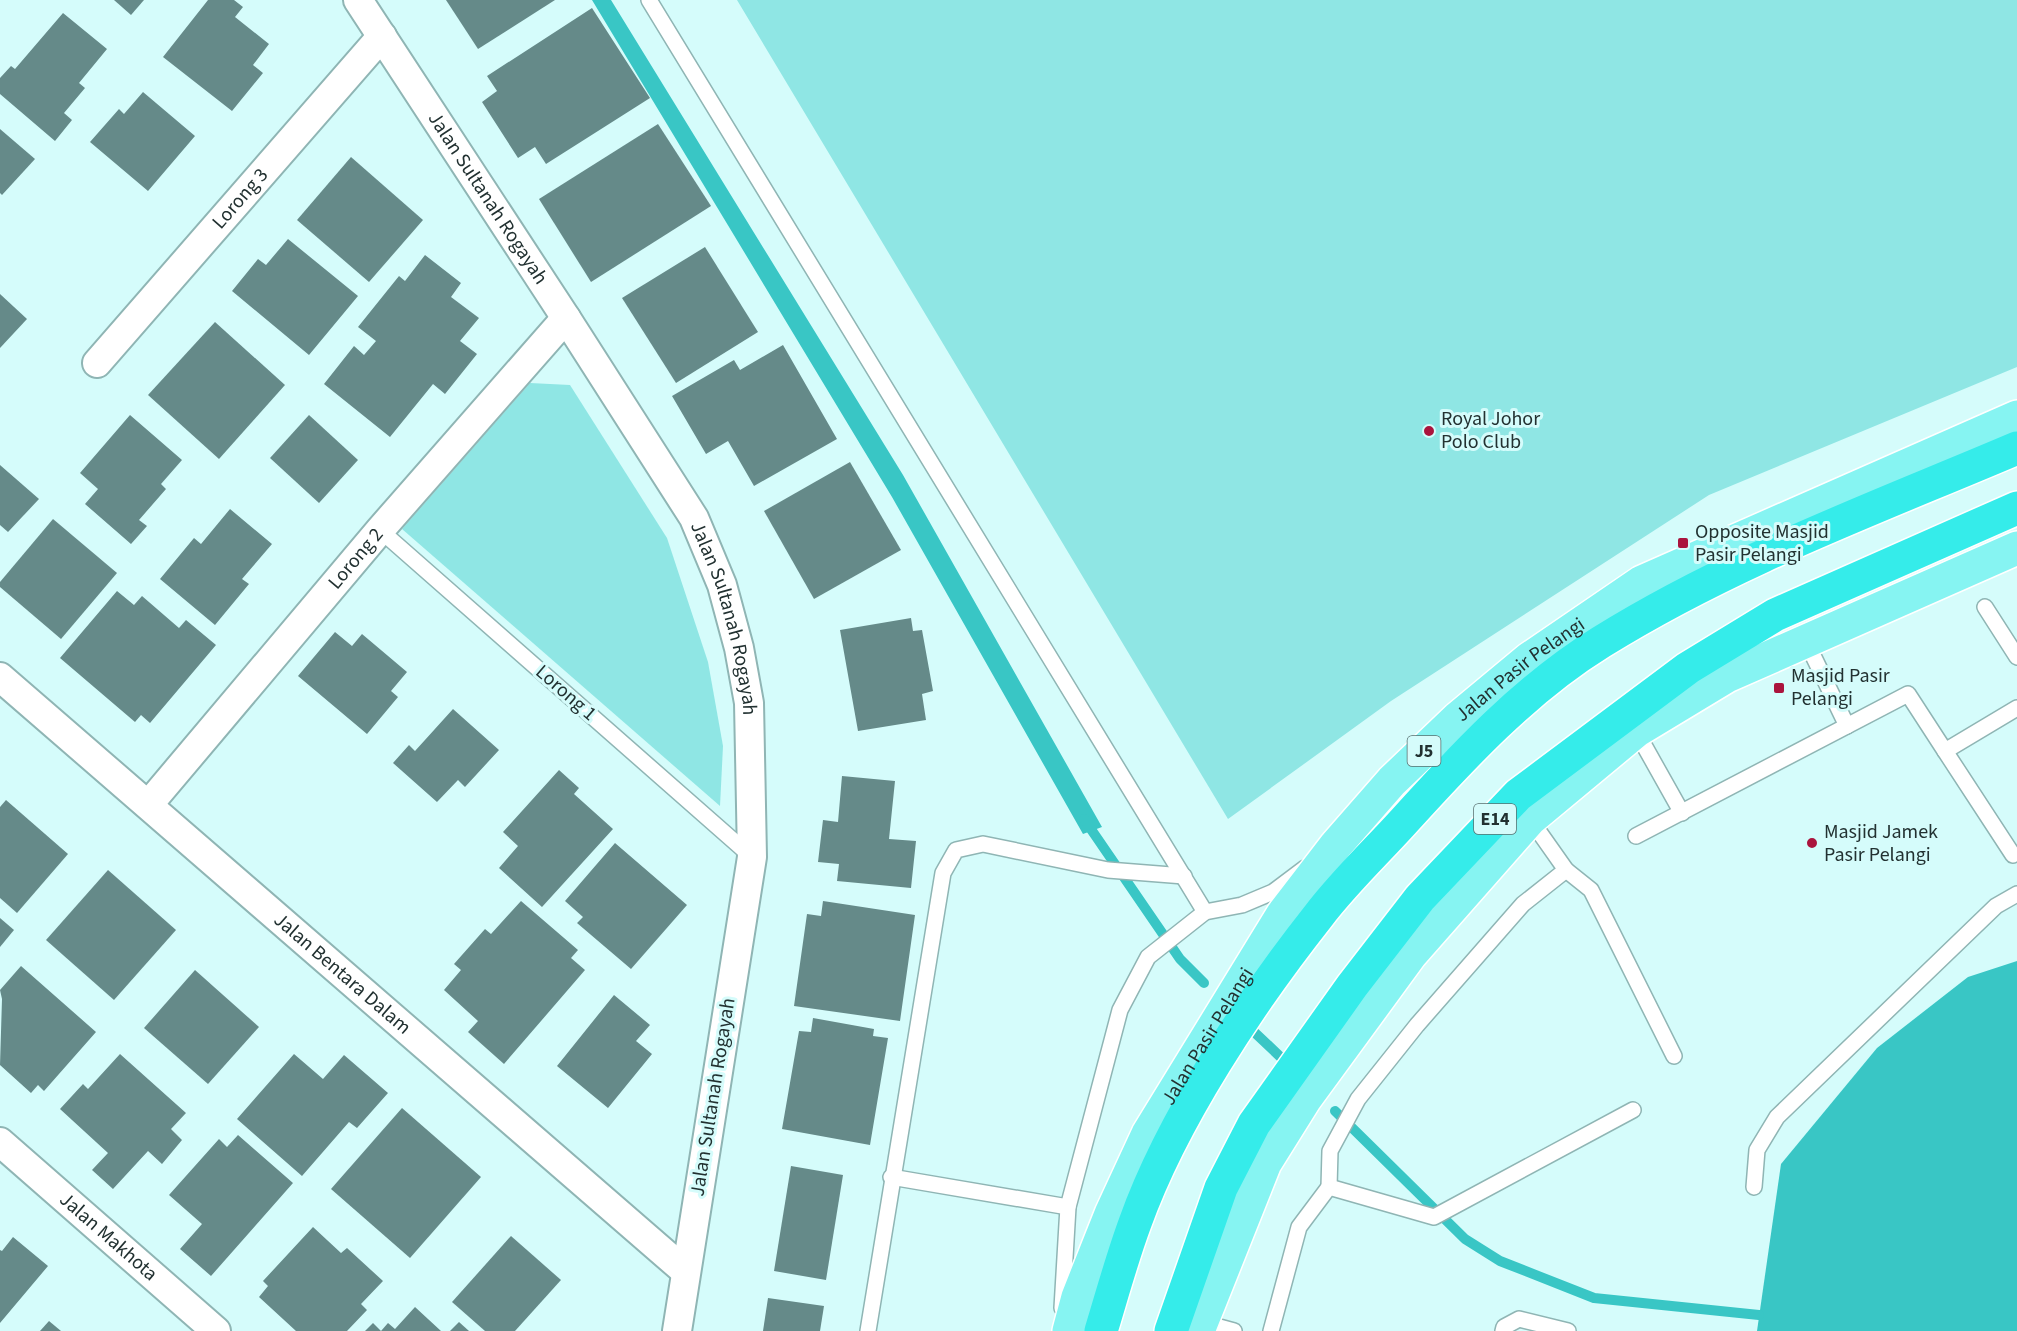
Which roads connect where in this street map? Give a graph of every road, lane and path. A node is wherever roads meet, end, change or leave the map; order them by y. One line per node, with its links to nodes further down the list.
1 (358, 0): 3 (street, Jalan Sultanah Rogayah)
2 (649, 0): 27 (lane)
3 (382, 36): 4 (street, Jalan Sultanah Rogayah); 5 (street, Lorong 3)
4 (566, 318): 9 (street, Lorong 2); 25 (street, Jalan Sultanah Rogayah)
5 (97, 363)
6 (2017, 417): 23 (main road, Jalan Pasir Pelangi / J5)
7 (2017, 448): 44 (highway)
8 (2017, 508): 38 (highway, E14)
9 (380, 530): 19 (street, Lorong 2); 25 (lane, Lorong 1)
10 (2017, 548): 12 (main road)
11 (1985, 606): 13 (lane)
12 (1806, 641): 16 (lane); 17 (main road)
13 (2017, 657)
14 (0, 677): 19 (street, Jalan Bentara Dalam)
15 (2017, 708): 18 (lane)
16 (1847, 726): 18 (lane); 20 (lane)
17 (1636, 731): 20 (lane); 21 (main road)
18 (1945, 751): 24 (lane)
19 (149, 804): 37 (street, Jalan Bentara Dalam)
20 (1682, 813): 22 (lane)
21 (1530, 819): 26 (lane); 38 (main road)
22 (1636, 836)
23 (1336, 845): 29 (lane); 43 (main road, Jalan Pasir Pelangi / J5)
24 (2013, 855)
25 (752, 856): 37 (street, Jalan Sultanah Rogayah)
26 (1566, 870): 30 (lane); 34 (lane)
27 (1184, 876): 29 (lane); 33 (lane)
28 (2017, 894): 35 (lane)
29 (1206, 912): 36 (lane)
30 (1674, 1056)
31 (1633, 1110): 34 (lane)
32 (0, 1142): 39 (street, Jalan Makhota)
33 (891, 1177): 36 (lane); 41 (lane)
34 (1329, 1187): 46 (lane)
35 (1754, 1187)
36 (1068, 1207): 42 (lane)
37 (685, 1271): 40 (street, Jalan Sultanah Rogayah)
38 (1190, 1328): 45 (lane)
39 (216, 1331)
40 (677, 1331)
41 (868, 1331)
42 (1059, 1331)
43 (1069, 1331)
44 (1101, 1331)
45 (1234, 1331)
46 (1271, 1331)
47 (1503, 1331): 48 (lane)
48 (1569, 1331)

